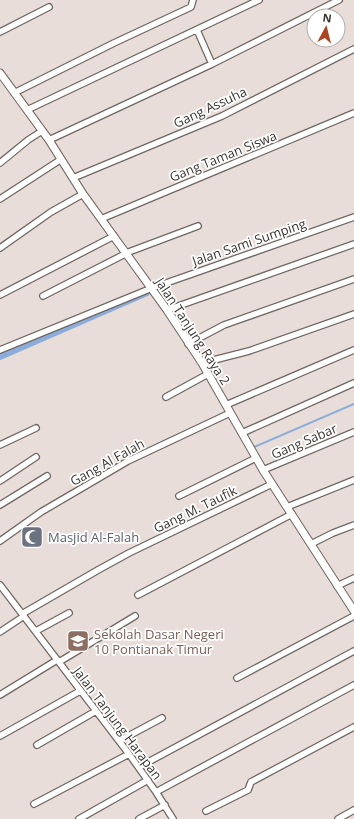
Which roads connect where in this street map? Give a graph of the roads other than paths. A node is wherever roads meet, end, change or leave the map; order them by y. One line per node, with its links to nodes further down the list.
1 (193, 0): 10 (street)
2 (259, 0): 5 (street)
3 (339, 0): 8 (street)
4 (49, 7): 6 (street)
5 (197, 30): 8 (street); 11 (street)
6 (0, 32)
7 (354, 49): 17 (street, Gang Assuha)
8 (212, 64): 14 (street)
9 (0, 73): 10 (street, Jalan Tanjung Raya 2)
10 (14, 93): 11 (street, Jalan Tanjung Raya 2)
11 (28, 110): 13 (street, Jalan Tanjung Raya 2)
12 (354, 113): 21 (street, Gang Taman Siswa)
13 (42, 131): 14 (street, Jalan Tanjung Raya 2); 16 (street)
14 (49, 140): 15 (street, Jalan Tanjung Raya 2)
15 (60, 160): 17 (street, Jalan Tanjung Raya 2); 19 (street)
16 (0, 163)
17 (72, 178): 18 (street, Jalan Tanjung Raya 2)
18 (83, 194): 21 (street, Jalan Tanjung Raya 2); 25 (street)
19 (0, 199)
20 (354, 218): 28 (street, Jalan Sami Sumping)
21 (101, 219): 23 (street, Jalan Tanjung Raya 2)
22 (198, 226): 26 (street)
23 (114, 236): 26 (street, Jalan Tanjung Raya 2); 29 (street)
24 (354, 244): 31 (street)
25 (0, 248)
26 (127, 253): 28 (street, Jalan Tanjung Raya 2); 30 (street)
27 (354, 279): 33 (street)
28 (152, 288): 31 (street, Jalan Tanjung Raya 2); 34 (street, Jalan Sami Sumping)
29 (0, 296)
30 (43, 296)
31 (167, 310): 33 (street, Jalan Tanjung Raya 2)
32 (354, 314): 36 (street)
33 (188, 344): 36 (street, Jalan Tanjung Raya 2)
34 (0, 350)
35 (354, 350): 40 (street)
36 (202, 363): 37 (street, Jalan Tanjung Raya 2)
37 (208, 374): 39 (street); 40 (street, Jalan Tanjung Raya 2)
38 (354, 383): 44 (street)
39 (166, 397)
40 (226, 405): 41 (street, Jalan Tanjung Raya 2)
41 (230, 413): 44 (street, Jalan Tanjung Raya 2); 58 (street, Gang Al Falah)
42 (36, 428): 45 (street)
43 (354, 432): 48 (street, Gang Sabar)
44 (242, 433): 47 (street, Jalan Tanjung Raya 2)
45 (0, 445)
46 (36, 457): 51 (street)
47 (256, 458): 48 (street, Jalan Tanjung Raya 2); 53 (street)
48 (263, 470): 52 (street, Jalan Tanjung Raya 2)
49 (48, 476): 54 (street)
50 (354, 480): 55 (street)
51 (0, 481)
52 (272, 484): 55 (street, Jalan Tanjung Raya 2); 66 (street, Gang M. Taufik)
53 (179, 496)
54 (0, 505)
55 (287, 506): 56 (street, Jalan Tanjung Raya 2)
56 (292, 514): 59 (street, Jalan Tanjung Raya 2); 63 (street)
57 (354, 525): 59 (street)
58 (0, 541)
59 (311, 544): 62 (street, Jalan Tanjung Raya 2)
60 (354, 578): 62 (street)
61 (0, 585): 66 (street, Jalan Tanjung Harapan)
62 (338, 586): 64 (street, Jalan Tanjung Raya 2)
63 (138, 596)
64 (354, 611)
65 (69, 613): 69 (street)
66 (23, 615): 69 (street, Jalan Tanjung Harapan); 70 (street, Gang M. Taufik)
67 (135, 616): 72 (street)
68 (354, 616): 73 (street)
69 (36, 631): 72 (street, Jalan Tanjung Harapan)
70 (0, 632)
71 (354, 651): 84 (street)
72 (58, 661): 75 (street, Jalan Tanjung Harapan); 76 (street)
73 (237, 678)
74 (354, 685): 86 (street)
75 (80, 691): 77 (street, Jalan Tanjung Harapan); 80 (street)
76 (0, 695)
77 (96, 711): 81 (street, Jalan Tanjung Harapan); 82 (street)
78 (162, 718): 81 (street)
79 (354, 727): 90 (street)
80 (0, 736)
81 (119, 741): 83 (street, Jalan Tanjung Harapan)
82 (37, 745)
83 (129, 754): 84 (street, Jalan Tanjung Harapan); 87 (street)
84 (139, 767): 85 (street, Jalan Tanjung Harapan)
85 (148, 780): 86 (street, Jalan Tanjung Harapan); 91 (street)
86 (156, 792): 88 (street, Jalan Tanjung Harapan)
87 (34, 804)
88 (165, 805): 92 (street); 93 (street, Jalan Tanjung Harapan)
89 (354, 810): 94 (street)
90 (206, 811)
91 (79, 819)
92 (139, 819)
93 (173, 819)
94 (338, 819)

